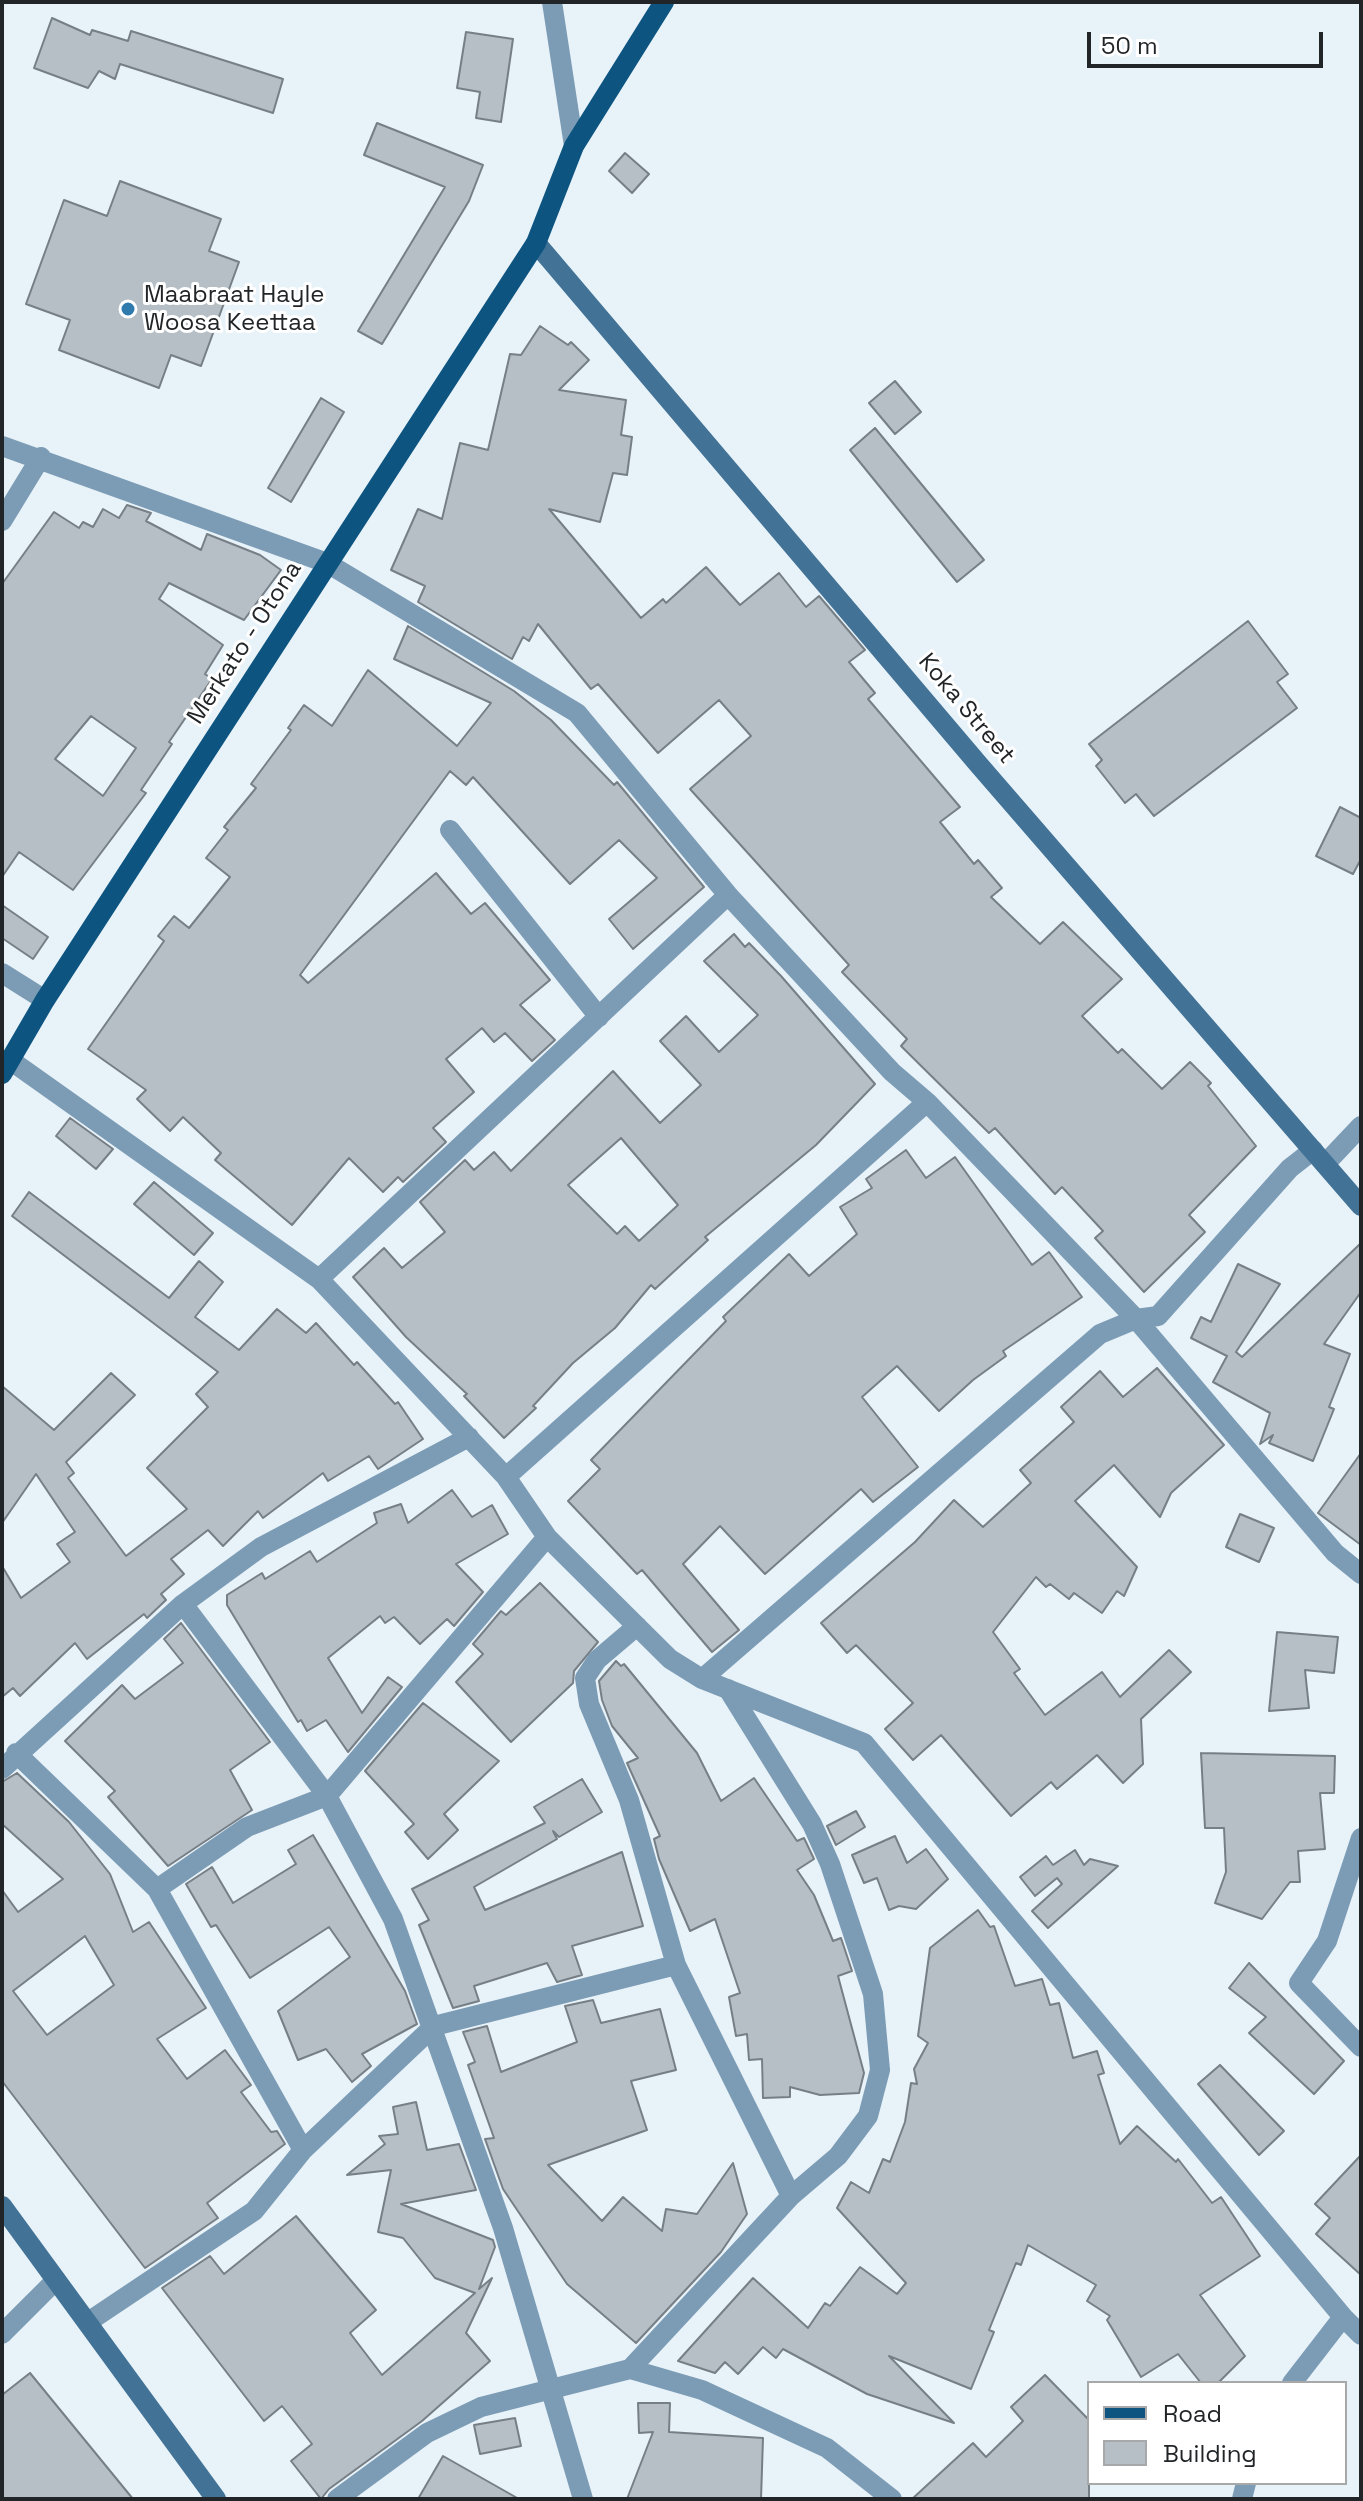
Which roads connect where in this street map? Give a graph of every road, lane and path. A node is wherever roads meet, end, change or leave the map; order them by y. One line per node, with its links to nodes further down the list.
1 (552, 2): 3 (street)
2 (664, 2): 3 (main road, Merkato - Otona)
3 (574, 146): 4 (main road, Merkato - Otona)
4 (536, 243): 8 (main road, Merkato - Otona); 17 (main road, Koka Street)
5 (2, 446): 6 (street)
6 (41, 457): 7 (street); 8 (street)
7 (2, 521)
8 (327, 563): 10 (street); 12 (main road, Merkato - Otona)
9 (450, 830): 13 (street)
10 (728, 895): 13 (street); 15 (street)
11 (2, 973): 12 (street)
12 (45, 1000): 14 (main road, Merkato - Otona)
13 (599, 1017): 19 (street)
14 (6, 1067): 19 (street)
15 (927, 1102): 20 (street); 22 (street)
16 (1361, 1126): 17 (street)
17 (1319, 1157): 18 (main road, Koka Street); 20 (street)
18 (1361, 1206)
19 (319, 1279): 21 (street)
20 (1136, 1319): 24 (street); 27 (street)
21 (469, 1437): 22 (street); 25 (street)
22 (506, 1477): 23 (street)
23 (547, 1537): 26 (street); 31 (street)
24 (1361, 1574)
25 (183, 1604): 29 (street); 31 (street)
26 (637, 1626): 27 (street); 34 (street)
27 (702, 1679): 28 (street)
28 (728, 1689): 38 (street); 41 (street)
29 (16, 1753): 30 (street); 33 (street)
30 (2, 1769)
31 (327, 1796): 33 (street); 35 (street)
32 (1361, 1838): 36 (street)
33 (157, 1889): 37 (street)
34 (676, 1965): 35 (street); 38 (street)
35 (434, 2026): 37 (street); 47 (street)
36 (1361, 2047)
37 (303, 2150): 42 (street)
38 (791, 2196): 45 (street)
39 (2, 2206): 40 (main road)
40 (56, 2280): 42 (main road); 43 (street)
41 (1343, 2317): 44 (street); 46 (street)
42 (88, 2322): 48 (main road)
43 (2, 2334)
44 (1361, 2335)
45 (630, 2369): 47 (street); 51 (street)
46 (1294, 2381)
47 (550, 2387): 49 (street); 50 (street)
48 (216, 2499)
49 (337, 2499)
50 (583, 2499)
51 (892, 2499)

